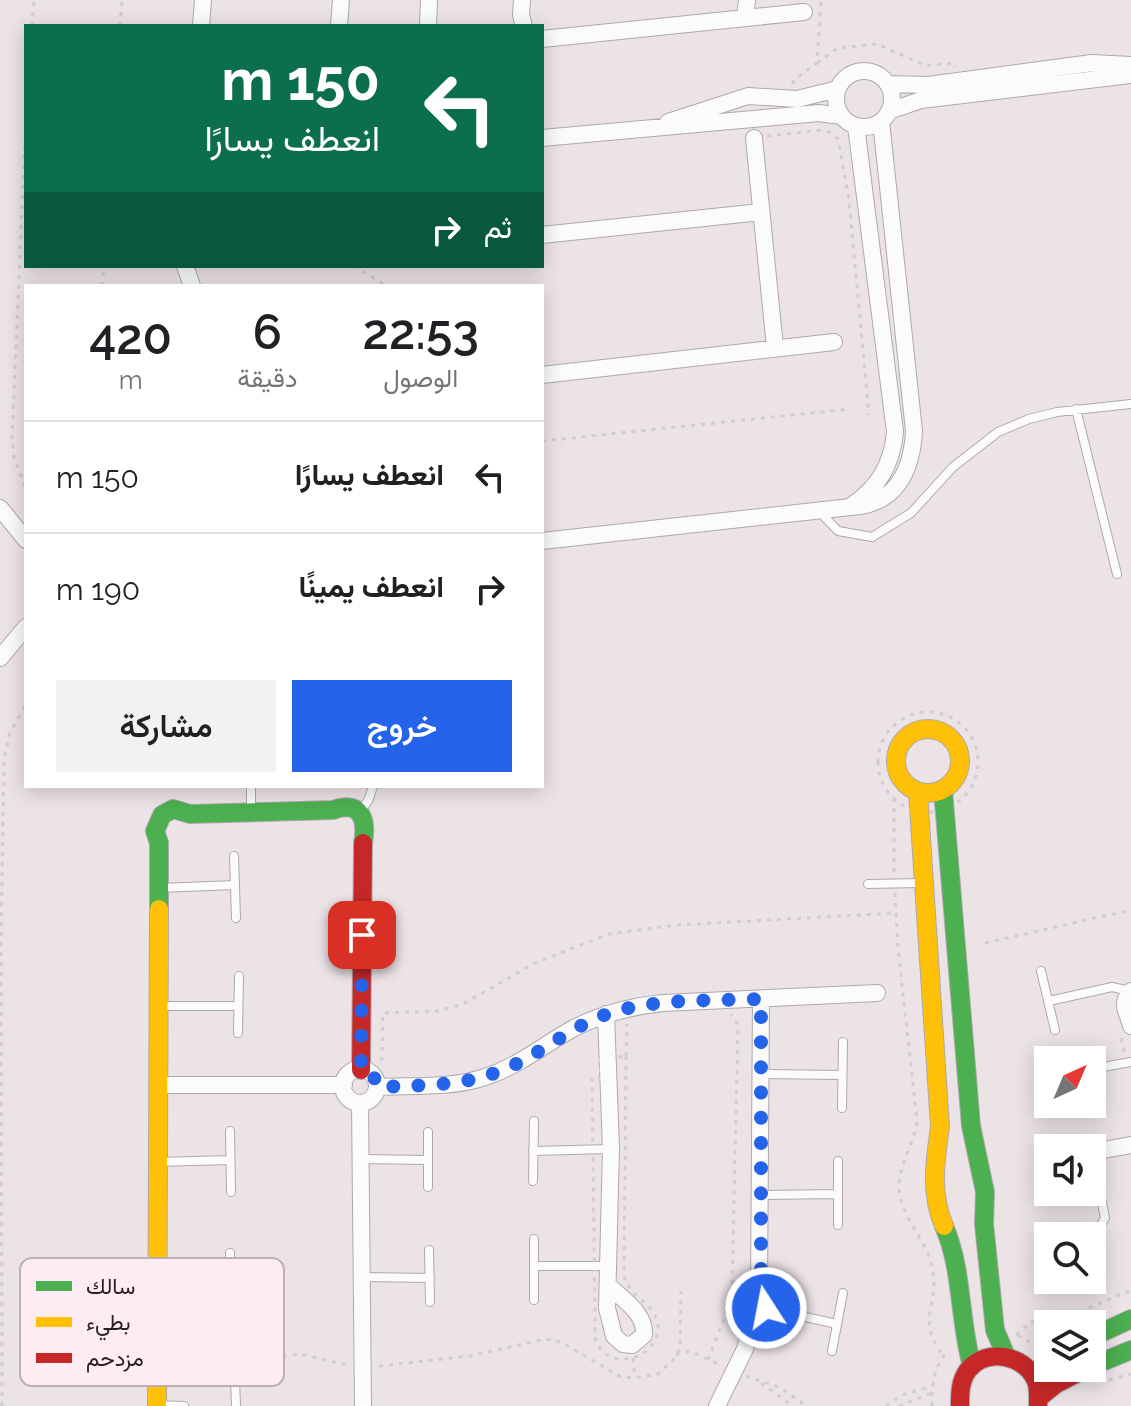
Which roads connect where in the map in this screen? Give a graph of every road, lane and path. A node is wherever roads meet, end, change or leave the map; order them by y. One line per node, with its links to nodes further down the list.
1 (34, 0): 11 (path)
2 (122, 0): 12 (path)
3 (203, 0): 13 (street)
4 (341, 0): 14 (street)
5 (429, 0): 15 (street)
6 (522, 0): 16 (street)
7 (747, 0): 10 (street)
8 (821, 0): 18 (path)
9 (804, 12): 10 (street)
10 (745, 18): 17 (street)
11 (32, 24)
12 (120, 24)
13 (201, 24)
14 (339, 24)
15 (428, 24)
16 (523, 24)
17 (544, 39)
18 (817, 63): 22 (path); 27 (path)
19 (1092, 63): 20 (street); 22 (street); 23 (street)
20 (1131, 65)
21 (1131, 75): 23 (street)
22 (959, 81): 24 (street)
23 (1094, 81): 29 (street)
24 (888, 84): 25 (street); 29 (street)
25 (838, 89): 27 (street); 28 (street)
26 (748, 96): 27 (street); 30 (street); 32 (street)
27 (793, 98)
28 (841, 116): 30 (street); 33 (street)
29 (885, 116): 33 (street); 51 (street)
30 (752, 120): 32 (street)
31 (818, 120): 34 (path)
32 (660, 126): 35 (street)
33 (856, 126): 51 (street)
34 (822, 130): 36 (path); 48 (path)
35 (544, 138)
36 (754, 138): 38 (street)
37 (24, 161): 50 (path)
38 (761, 212): 39 (street); 43 (street)
39 (544, 235)
40 (357, 268): 41 (path)
41 (384, 284)
42 (834, 342): 43 (street)
43 (775, 347): 44 (street)
44 (544, 375)
45 (1131, 404): 47 (lane)
46 (850, 409): 49 (path)
47 (1076, 409): 53 (lane); 56 (lane)
48 (869, 415)
49 (544, 441)
50 (24, 484)
51 (851, 506): 53 (street)
52 (0, 508): 54 (street)
53 (818, 510): 55 (street)
54 (24, 538)
55 (544, 541)
56 (1117, 574)
57 (24, 629): 58 (street)
58 (0, 658)
59 (24, 708): 165 (path)
60 (251, 788): 66 (lane)
61 (372, 788): 67 (lane)
62 (894, 798): 63 (path); 64 (path); 72 (path)
63 (944, 799): 64 (path); 64 (street); 64 (street); 109 (street)
64 (918, 801): 70 (street)
65 (333, 810): 66 (street); 67 (street); 68 (street)
66 (251, 812): 74 (street)
67 (360, 812): 68 (street)
68 (363, 840): 96 (street)
69 (234, 856): 73 (lane)
70 (922, 883): 72 (lane); 109 (street)
71 (868, 884): 72 (lane)
72 (894, 884): 76 (path)
73 (235, 885): 74 (lane); 77 (lane)
74 (159, 888): 85 (street)
75 (1131, 910): 78 (path)
76 (896, 913): 96 (path); 150 (path)
77 (236, 918)
78 (985, 943)
79 (1041, 971): 84 (lane)
80 (239, 976): 86 (lane)
81 (1131, 991): 84 (lane); 90 (street)
82 (877, 993): 83 (street)
83 (761, 999): 88 (street); 98 (street)
84 (1049, 1001): 91 (lane)
85 (158, 1006): 86 (lane); 100 (street)
86 (238, 1006): 92 (lane)
87 (725, 1012): 152 (path)
88 (606, 1014): 102 (street); 110 (street)
89 (628, 1021): 94 (path)
90 (1131, 1021)
91 (1055, 1030)
92 (238, 1033)
93 (843, 1042): 99 (lane)
94 (626, 1056)
95 (1131, 1062): 97 (lane)
96 (365, 1066): 101 (street); 102 (street)
97 (1106, 1066)
98 (761, 1074): 99 (lane); 122 (street)
99 (842, 1075): 104 (lane)
100 (158, 1085): 101 (street); 117 (street)
101 (344, 1085): 103 (street)
102 (377, 1087): 103 (street)
103 (360, 1103): 113 (street)
104 (842, 1108)
105 (534, 1121): 112 (lane)
106 (230, 1131): 114 (lane)
107 (428, 1132): 115 (lane)
108 (1131, 1145): 111 (street)
109 (956, 1147): 124 (street); 124 (street)
110 (611, 1149): 112 (lane); 131 (street)
111 (1106, 1149)
112 (533, 1151): 118 (lane)
113 (360, 1159): 115 (lane); 132 (street)
114 (230, 1160): 117 (lane); 120 (lane)
115 (428, 1160): 119 (lane)
116 (838, 1161): 121 (lane)
117 (157, 1162): 128 (street)
118 (533, 1181)
119 (428, 1187)
120 (231, 1192)
121 (838, 1194): 122 (lane); 123 (lane)
122 (760, 1195): 140 (street)
123 (838, 1225)
124 (965, 1226): 145 (street); 153 (street)
125 (534, 1239): 130 (lane)
126 (429, 1250): 133 (lane)
127 (230, 1253): 129 (lane)
128 (157, 1258)
129 (230, 1258)
130 (534, 1266): 131 (lane); 138 (lane)
131 (608, 1266): 134 (street)
132 (361, 1277): 133 (lane); 156 (street)
133 (430, 1278): 139 (lane)
134 (608, 1285): 146 (street); 146 (street)
135 (1131, 1290): 144 (path)
136 (681, 1291): 157 (path)
137 (843, 1293): 142 (lane)
138 (534, 1300)
139 (430, 1302)
140 (756, 1306): 142 (lane); 170 (street)
141 (1131, 1319): 143 (street)
142 (837, 1324): 148 (lane)
143 (1106, 1331)
144 (1016, 1335)
145 (964, 1338): 150 (path); 155 (street)
146 (632, 1345): 157 (path)
147 (1131, 1350): 154 (street)
148 (832, 1351)
149 (284, 1355): 156 (path)
150 (943, 1356): 161 (path)
151 (1034, 1359): 153 (street)
152 (708, 1360)
153 (1015, 1360): 155 (street); 163 (street)
154 (1106, 1360)
155 (972, 1366): 164 (street)
156 (362, 1367): 157 (path); 169 (street)
157 (635, 1378)
158 (1060, 1382): 163 (street)
159 (761, 1383): 171 (path)
160 (235, 1386): 168 (lane)
161 (932, 1386): 162 (path); 172 (path)
162 (932, 1393): 173 (path); 174 (path)
163 (1039, 1402)
164 (958, 1405)
165 (2, 1406)
166 (157, 1406): 167 (lane)
167 (184, 1406)
168 (236, 1406)
169 (363, 1406)
170 (717, 1406)
171 (793, 1406)
172 (886, 1406)
173 (899, 1406)
174 (932, 1406)

